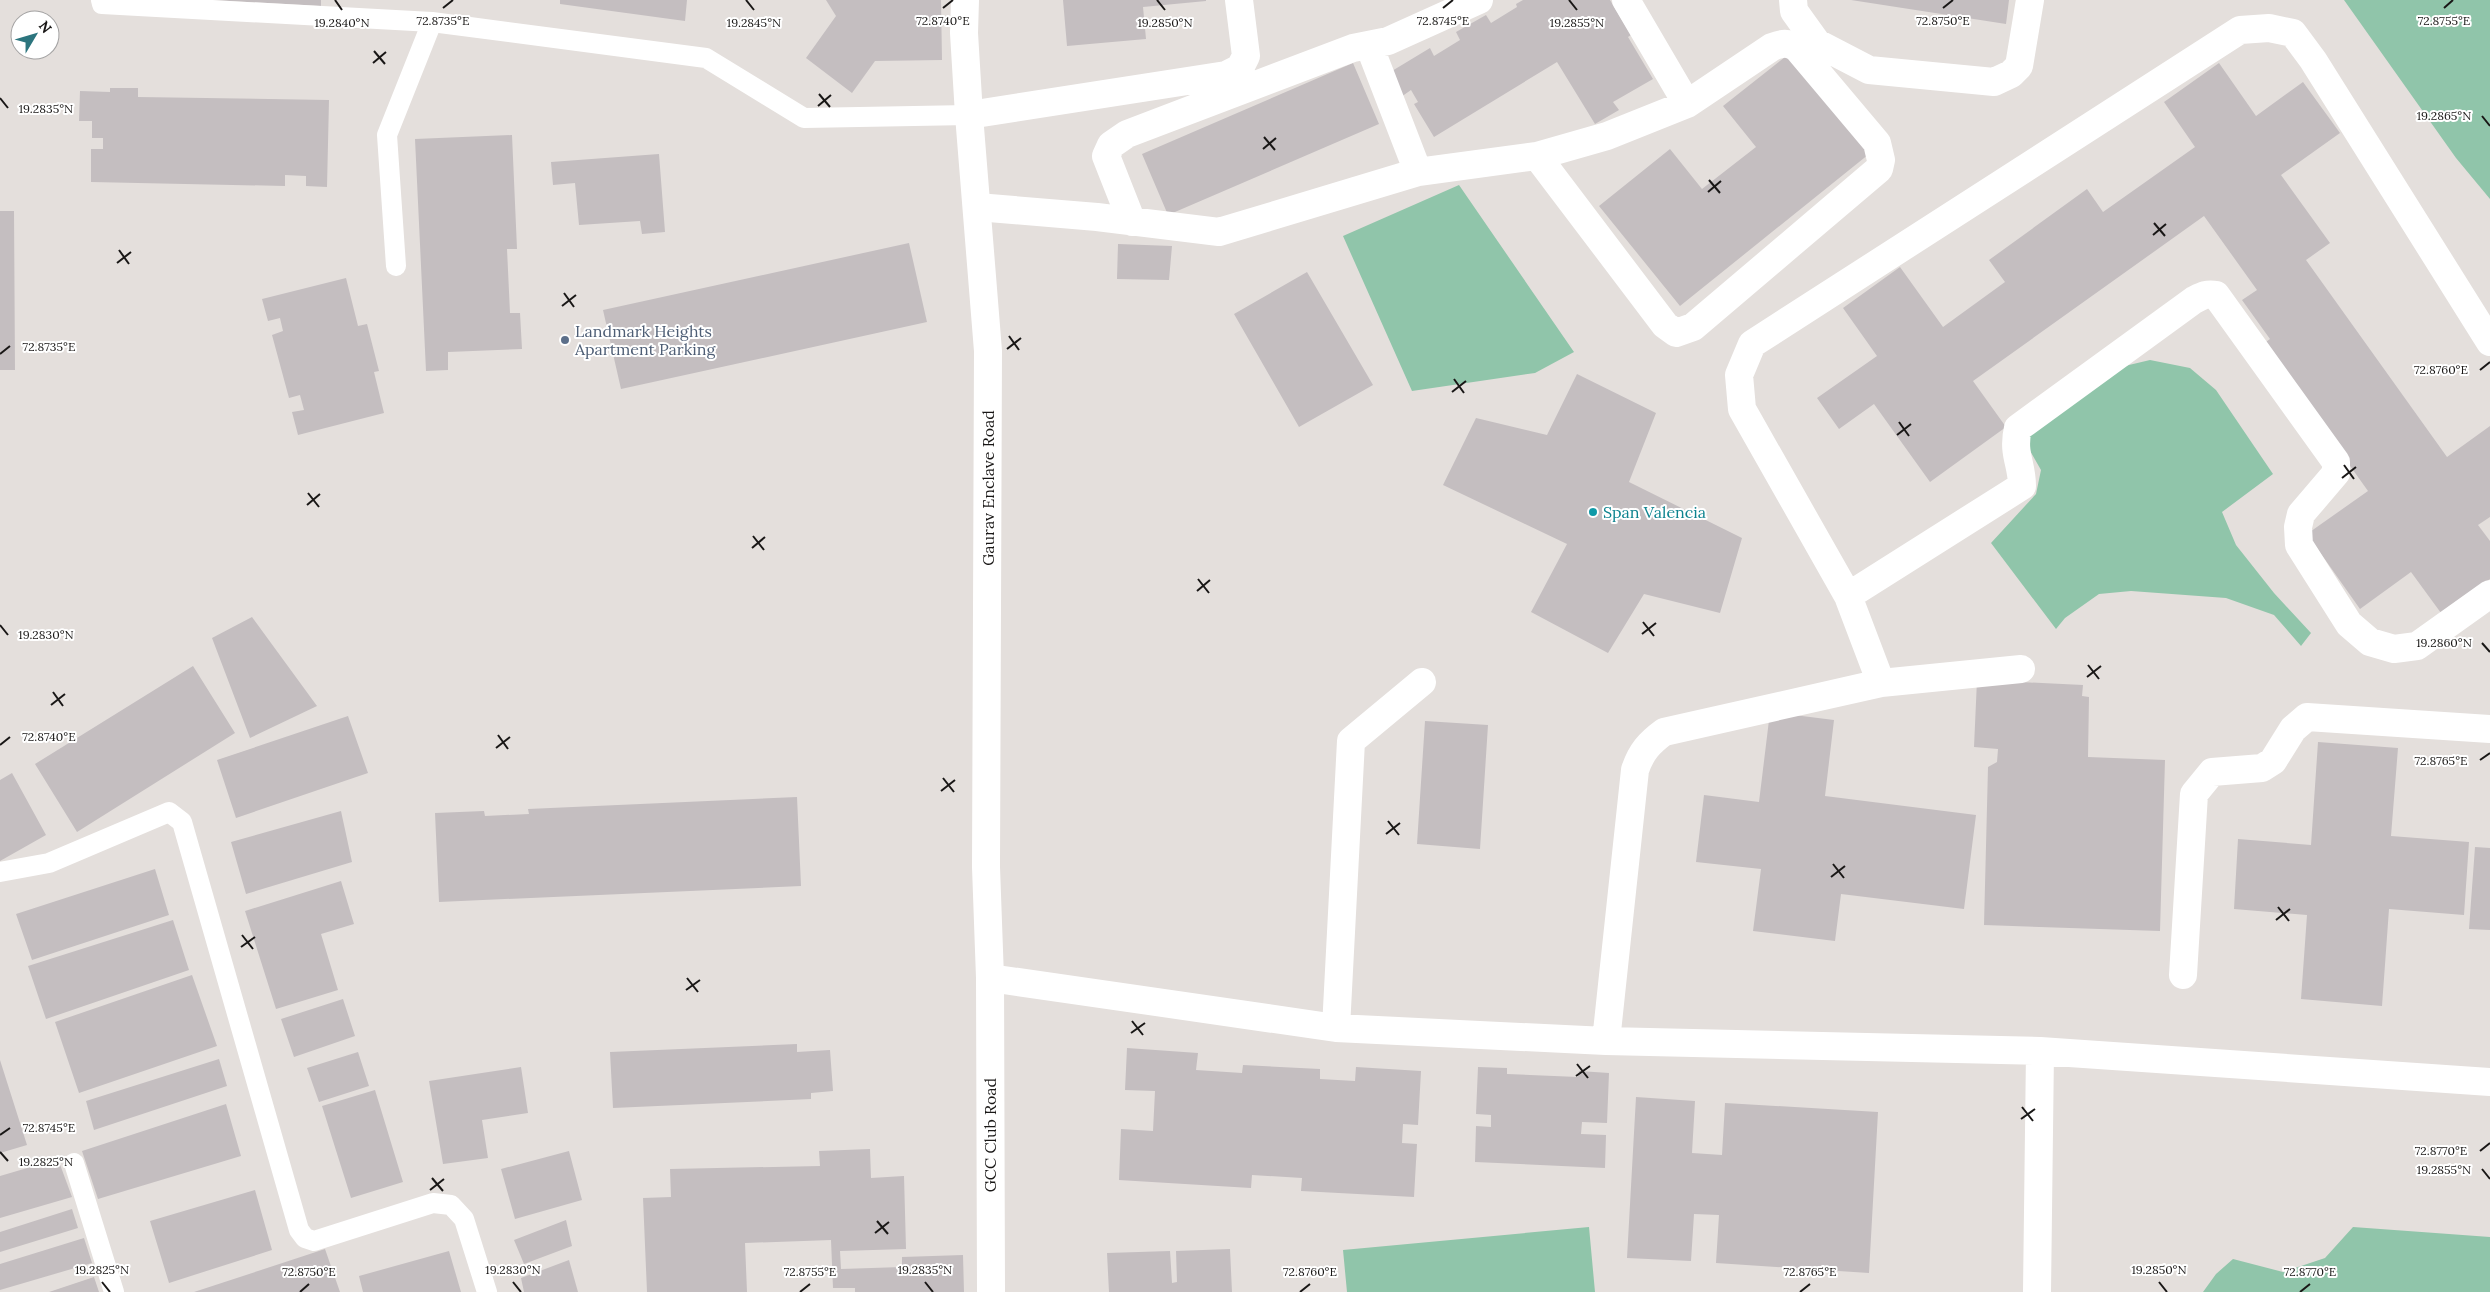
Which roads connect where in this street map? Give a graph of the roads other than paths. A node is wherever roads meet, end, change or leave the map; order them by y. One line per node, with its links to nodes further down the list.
1 (101, 0): 8 (lane)
2 (965, 0): 11 (street, Gaurav Enclave Road)
3 (1239, 0): 11 (street)
4 (1479, 0): 9 (street)
5 (1626, 0): 10 (street)
6 (1793, 0): 7 (street)
7 (2030, 0)
8 (432, 22): 11 (lane); 16 (lane)
9 (1369, 45): 13 (street); 15 (street)
10 (1687, 104): 12 (street); 12 (street)
11 (969, 115): 14 (street, Gaurav Enclave Road)
12 (1537, 156): 13 (street)
13 (1418, 172): 15 (street)
14 (977, 207): 15 (street); 26 (street, Gaurav Enclave Road)
15 (1132, 222)
16 (396, 266)
17 (2490, 342): 19 (street)
18 (2490, 594): 19 (street)
19 (1848, 596): 22 (street)
20 (2021, 669): 22 (street)
21 (1422, 682): 27 (street)
22 (1881, 684): 28 (street)
23 (2490, 729): 25 (street)
24 (0, 872): 33 (lane)
25 (2183, 975)
26 (990, 978): 27 (street); 34 (street, GCC Club Road)
27 (1336, 1028): 28 (street)
28 (1606, 1041): 29 (street)
29 (2040, 1050): 30 (street); 35 (street)
30 (2490, 1082)
31 (74, 1163): 32 (lane)
32 (114, 1292)
33 (487, 1292)
34 (991, 1292)
35 (2037, 1292)

